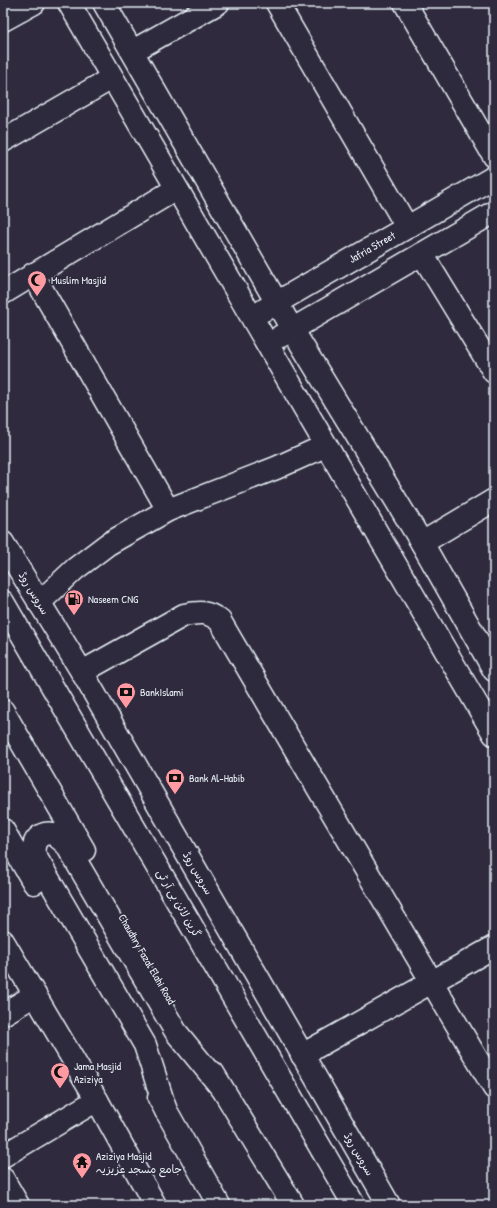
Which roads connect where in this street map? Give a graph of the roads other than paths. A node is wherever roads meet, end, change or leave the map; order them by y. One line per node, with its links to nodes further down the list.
1 (34, 3): 7 (street)
2 (69, 3): 9 (street)
3 (104, 3): 8 (street)
4 (218, 3): 8 (street)
5 (278, 3): 15 (street)
6 (405, 3): 11 (street)
7 (3, 20)
8 (133, 51): 19 (street)
9 (112, 78): 10 (street); 13 (street)
10 (3, 141)
11 (494, 156)
12 (494, 177): 15 (street, Jafria Street)
13 (176, 189): 17 (street); 20 (street)
14 (494, 212): 16 (street)
15 (407, 228): 19 (street, Jafria Street)
16 (422, 254): 21 (street); 23 (street)
17 (33, 274): 18 (street); 26 (street)
18 (3, 293)
19 (277, 302): 20 (street, Jafria Street); 21 (street)
20 (251, 318): 22 (street)
21 (292, 329): 22 (street); 28 (street)
22 (267, 345): 24 (street)
23 (494, 372)
24 (325, 446): 26 (street); 34 (street)
25 (494, 500): 28 (street)
26 (168, 510): 30 (street)
27 (3, 543): 30 (street, سروس روڈ)
28 (422, 543): 31 (street)
29 (3, 602): 53 (street, گرین لائن بی آر ٹی)
30 (39, 603): 32 (street, سروس روڈ)
31 (494, 670)
32 (82, 672): 39 (street); 42 (street, سروس روڈ)
33 (3, 711): 43 (street, Chaudhry Fazal Elahi Road)
34 (488, 711): 35 (street)
35 (494, 734)
36 (3, 830): 46 (street)
37 (3, 941): 40 (street)
38 (494, 947): 39 (street)
39 (432, 982): 42 (street); 44 (street)
40 (35, 995): 41 (street); 45 (street)
41 (3, 1014)
42 (302, 1055): 54 (street, سروس روڈ)
43 (221, 1087): 46 (street); 52 (street, Chaudhry Fazal Elahi Road)
44 (494, 1088)
45 (97, 1100): 47 (street); 50 (street)
46 (166, 1111): 51 (street)
47 (3, 1156)
48 (3, 1179): 49 (street)
49 (18, 1205)
50 (155, 1205)
51 (220, 1205)
52 (293, 1205)
53 (354, 1205)
54 (389, 1205)

